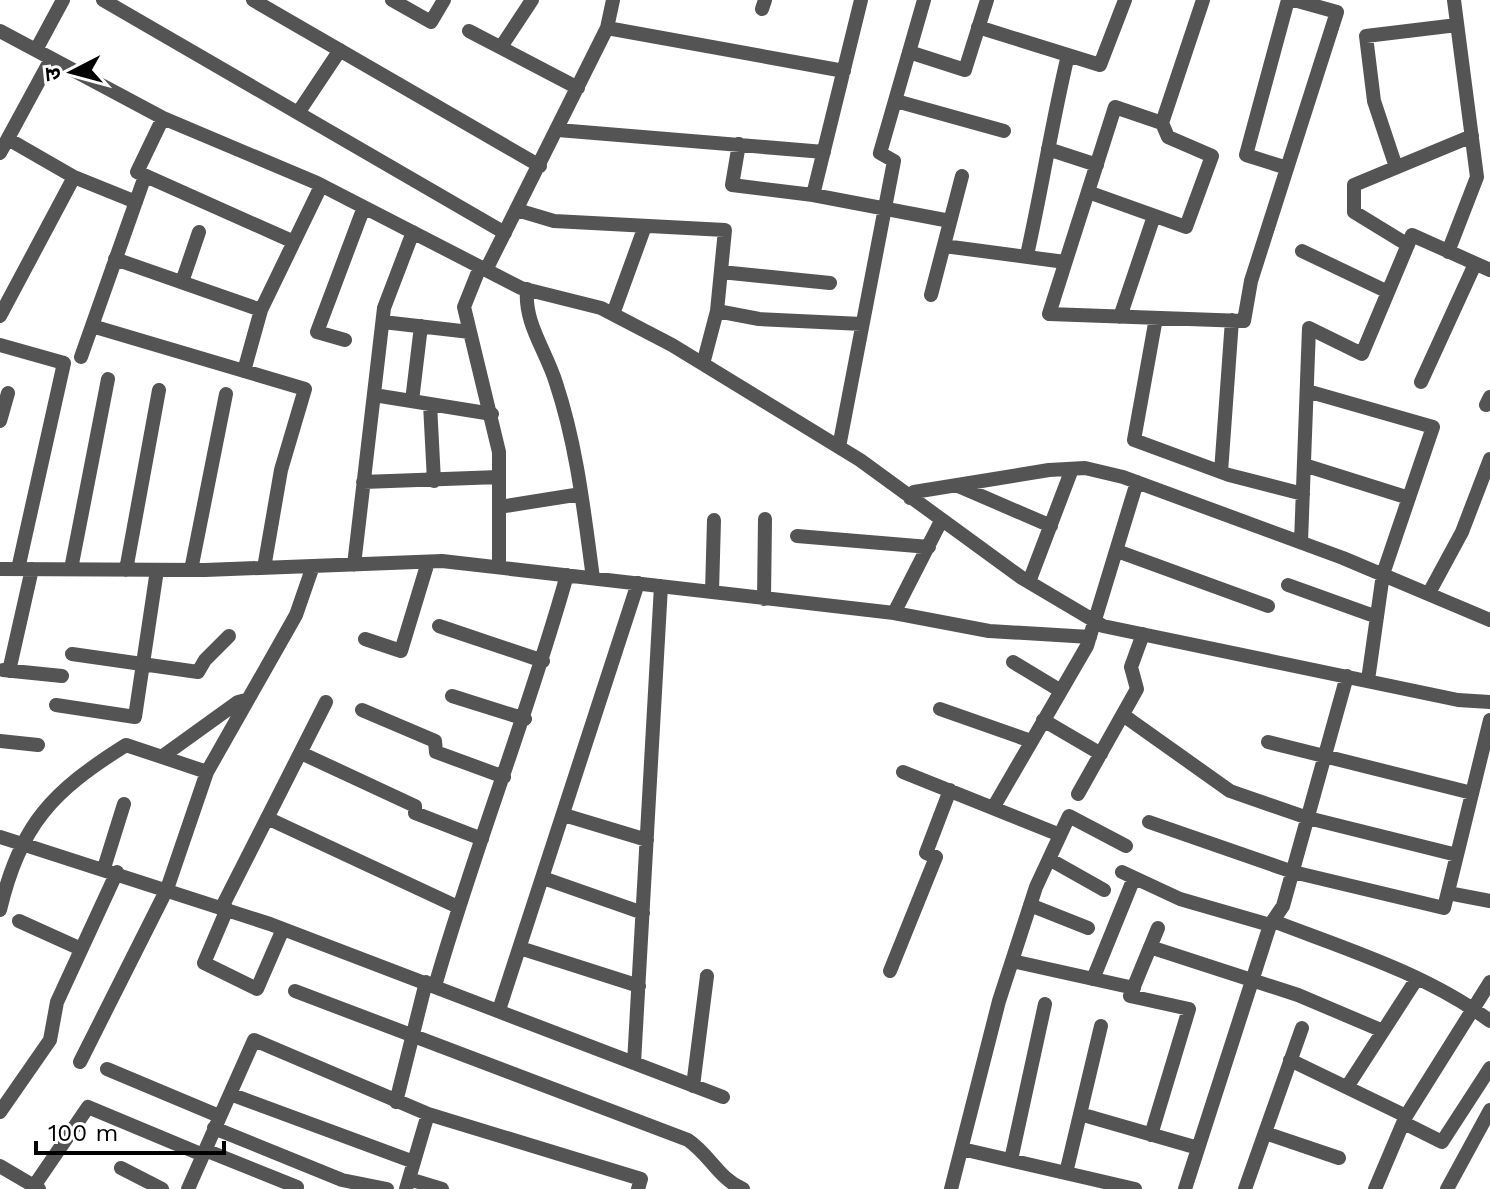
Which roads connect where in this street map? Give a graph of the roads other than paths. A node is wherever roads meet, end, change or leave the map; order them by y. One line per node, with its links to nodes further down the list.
1 (63, 0): 21 (street)
2 (103, 0): 29 (street)
3 (253, 0): 22 (street)
4 (392, 0): 5 (street)
5 (444, 0)
6 (532, 0): 20 (street)
7 (613, 0): 17 (street)
8 (861, 0): 26 (street)
9 (924, 0): 23 (street)
10 (987, 0): 16 (street)
11 (1125, 0): 24 (street)
12 (1203, 0): 31 (street)
13 (1291, 0): 44 (street); 44 (street)
14 (1454, 0): 15 (street)
15 (1457, 25): 35 (street); 43 (street)
16 (978, 27): 23 (street); 24 (street)
17 (607, 28): 26 (street); 27 (street)
18 (0, 31): 21 (street)
19 (469, 31): 20 (street)
20 (501, 47): 27 (street)
21 (36, 50): 25 (street)
22 (340, 50): 29 (street); 42 (street)
23 (909, 52): 28 (street)
24 (1068, 55): 38 (street)
25 (51, 59): 30 (street); 34 (street)
26 (844, 71): 39 (street)
27 (578, 88): 32 (street)
28 (896, 101): 33 (street); 54 (street)
29 (298, 113): 61 (street)
30 (163, 118): 45 (street); 49 (street)
31 (1162, 123): 41 (street); 56 (street)
32 (558, 130): 37 (street); 42 (street)
33 (1004, 131)
34 (8, 139): 40 (street); 47 (street)
35 (1472, 140): 36 (street); 43 (street); 48 (street)
36 (1490, 142)
37 (739, 144): 39 (street); 51 (street)
38 (1048, 149): 41 (street); 67 (street)
39 (824, 152): 51 (street)
40 (0, 153)
41 (1097, 165): 50 (street)
42 (540, 166): 55 (street)
43 (1396, 167): 63 (street)
44 (1287, 168): 86 (street)
45 (145, 176): 52 (street); 62 (street)
46 (962, 176): 57 (street)
47 (74, 177): 52 (street); 78 (street)
48 (1483, 180): 66 (street)
49 (321, 186): 53 (street); 62 (street)
50 (1088, 192): 56 (street); 69 (street)
51 (813, 195): 54 (street)
52 (136, 202): 68 (street)
53 (364, 207): 60 (street); 92 (street)
54 (883, 208): 57 (street); 88 (street)
55 (517, 210): 58 (street); 61 (street)
56 (1154, 216): 84 (street)
57 (950, 221): 64 (street)
58 (645, 226): 73 (street); 82 (street)
59 (199, 232): 74 (street)
60 (413, 232): 71 (street); 87 (street)
61 (505, 233): 71 (street)
62 (294, 242): 80 (street)
63 (1408, 245): 66 (street); 77 (street)
64 (944, 246): 67 (street); 79 (street)
65 (1302, 251): 77 (street)
66 (1448, 252): 70 (street)
67 (1027, 255): 69 (street)
68 (115, 259): 74 (street); 89 (street)
69 (1065, 262): 84 (street)
70 (1475, 264): 72 (street); 98 (street)
71 (483, 269): 76 (street); 91 (street)
72 (1490, 270)
73 (721, 272): 75 (street); 81 (street)
74 (182, 282): 80 (street)
75 (830, 283)
76 (527, 289): 82 (street); 118 (street)
77 (1388, 292): 100 (street)
78 (4, 293): 83 (street)
79 (931, 295)
80 (261, 310): 96 (street)
81 (717, 311): 88 (street); 95 (street)
82 (613, 314): 95 (street)
83 (0, 316)
84 (1120, 317): 85 (street)
85 (1156, 318): 86 (street); 112 (street)
86 (1232, 320): 112 (street)
87 (383, 322): 90 (street); 103 (street)
88 (862, 324): 108 (street)
89 (92, 326): 94 (street); 96 (street)
90 (421, 326): 91 (street); 104 (street)
91 (470, 332): 106 (street)
92 (345, 340)
93 (0, 345): 137 (street)
94 (81, 357)
95 (703, 364): 108 (street)
96 (244, 371): 135 (street)
97 (108, 379): 138 (street)
98 (1421, 382)
99 (159, 390): 139 (street)
100 (1307, 391): 110 (street); 121 (street)
101 (8, 393): 107 (street)
102 (226, 394): 141 (street)
103 (374, 395): 104 (street); 115 (street)
104 (412, 401): 105 (street)
105 (430, 404): 106 (street); 114 (street)
106 (492, 414): 113 (street)
107 (1, 415)
108 (839, 447): 120 (street)
109 (1490, 459): 150 (street)
110 (1304, 465): 119 (street); 121 (street)
111 (1072, 469): 116 (street); 117 (street); 126 (street)
112 (1221, 472): 119 (street)
113 (499, 477): 114 (street); 122 (street)
114 (434, 481): 115 (street)
115 (363, 482): 132 (street)
116 (1137, 482): 128 (street); 130 (street)
117 (956, 485): 120 (street); 126 (street)
118 (581, 494): 122 (street); 144 (street)
119 (1303, 494): 128 (street)
120 (910, 498): 125 (street)
121 (1409, 498): 142 (street)
122 (499, 507): 134 (street)
123 (765, 519): 151 (street)
124 (714, 520): 149 (street)
125 (941, 521): 129 (street); 145 (street)
126 (1051, 526): 145 (street)
127 (797, 536): 129 (street)
128 (1301, 542): 142 (street)
129 (929, 547): 153 (street)
130 (1117, 551): 152 (street); 156 (street)
131 (428, 562): 132 (street); 134 (street); 161 (street)
132 (354, 565): 133 (street)
133 (313, 566): 135 (street); 172 (street)
134 (499, 567): 143 (street)
135 (264, 568): 141 (street)
136 (0, 569): 137 (street)
137 (25, 569): 138 (street); 166 (street)
138 (71, 569): 139 (street)
139 (126, 570): 140 (street)
140 (157, 570): 141 (street); 165 (street)
141 (191, 570)
142 (1383, 574): 150 (street); 155 (street)
143 (567, 575): 144 (street); 163 (street)
144 (593, 578): 146 (street)
145 (1029, 582): 156 (street)
146 (638, 583): 148 (street); 198 (street)
147 (1288, 585): 155 (street)
148 (661, 586): 149 (street); 205 (street)
149 (712, 592): 151 (street)
150 (1429, 593): 154 (street)
151 (764, 599): 153 (street)
152 (1268, 606)
153 (894, 613): 160 (street)
154 (1489, 616)
155 (1377, 617): 169 (street)
156 (1096, 622): 158 (street); 160 (street)
157 (439, 626): 163 (street)
158 (1143, 634): 168 (street); 178 (street)
159 (229, 636): 165 (street)
160 (1090, 637): 170 (street)
161 (365, 639)
162 (72, 654): 165 (street)
163 (543, 661): 179 (street)
164 (1013, 662): 170 (street)
165 (143, 664): 175 (street)
166 (5, 670): 167 (street)
167 (62, 676)
168 (1347, 676): 169 (street); 189 (street)
169 (1368, 680): 174 (street)
170 (1061, 691): 180 (street)
171 (452, 696): 179 (street)
172 (247, 700): 188 (street); 190 (street)
173 (326, 702): 186 (street)
174 (1490, 702)
175 (56, 705)
176 (940, 709): 183 (street)
177 (362, 710): 192 (street)
178 (1123, 715): 187 (street); 200 (street)
179 (525, 719): 192 (street)
180 (1043, 720): 183 (street); 187 (street)
181 (1490, 720): 194 (street)
182 (0, 741): 185 (street)
183 (1031, 741): 197 (street)
184 (1268, 742): 189 (street)
185 (38, 745)
186 (301, 753): 199 (street); 204 (street)
187 (1101, 754): 195 (street)
188 (163, 756): 190 (street); 206 (street)
189 (1324, 758): 194 (street); 200 (street)
190 (207, 772): 213 (street)
191 (903, 772): 193 (street)
192 (504, 777): 204 (street)
193 (950, 790): 197 (street); 231 (street)
194 (1472, 793): 208 (street)
195 (1078, 794)
196 (124, 804): 210 (street)
197 (993, 808): 202 (street)
198 (564, 815): 205 (street); 212 (street)
199 (267, 818): 218 (street); 219 (street)
200 (1308, 818): 208 (street); 211 (street)
201 (1149, 822): 211 (street)
202 (1060, 835): 207 (street); 209 (street)
203 (0, 837): 206 (street)
204 (482, 839): 218 (street)
205 (647, 840): 221 (street)
206 (20, 843): 210 (street); 220 (street)
207 (1126, 846)
208 (1457, 855): 215 (street)
209 (1049, 859): 214 (street); 217 (street)
210 (110, 870): 213 (street); 229 (street)
211 (1293, 872): 215 (street); 223 (street)
212 (543, 878): 221 (street); 228 (street)
213 (167, 889): 219 (street); 250 (street)
214 (1104, 890)
215 (1448, 893): 216 (street)
216 (1490, 901)
217 (1030, 905): 224 (street); 230 (street)
218 (458, 907): 237 (street)
219 (224, 908): 226 (street); 226 (street)
220 (0, 910)
221 (643, 913): 238 (street)
222 (19, 921): 229 (street)
223 (1272, 923): 233 (street); 234 (street); 235 (street)
224 (1088, 928)
225 (1158, 928): 227 (street)
226 (283, 929): 237 (street)
227 (1150, 947): 235 (street); 239 (street)
228 (520, 948): 238 (street); 243 (street)
229 (81, 949): 260 (street)
230 (1012, 961): 233 (street); 268 (street)
231 (890, 971)
232 (707, 976): 254 (street)
233 (1093, 979): 239 (street)
234 (1416, 980): 242 (street); 247 (street)
235 (1252, 981): 247 (street); 267 (street)
236 (1490, 982): 242 (street)
237 (431, 984): 243 (street); 248 (street)
238 (639, 986): 251 (street)
239 (1134, 988): 266 (street)
240 (295, 991): 248 (street)
241 (1045, 1004): 271 (street)
242 (1473, 1008): 244 (street); 263 (street)
243 (499, 1010): 251 (street)
244 (1490, 1021)
245 (1101, 1026): 262 (street)
246 (1302, 1028): 249 (street)
247 (1383, 1031): 255 (street)
248 (412, 1036): 258 (street); 278 (street)
249 (1290, 1060): 255 (street); 265 (street)
250 (80, 1062)
251 (634, 1063): 254 (street)
252 (1490, 1068): 263 (street)
253 (107, 1069): 264 (street)
254 (693, 1086): 257 (street)
255 (1347, 1087): 263 (street)
256 (230, 1094): 258 (street); 264 (street); 272 (street)
257 (723, 1097)
258 (396, 1102): 261 (street)
259 (1490, 1110): 292 (street)
260 (0, 1112)
261 (428, 1114): 272 (street); 285 (street)
262 (1080, 1114): 266 (street); 275 (street)
263 (1405, 1119): 291 (street)
264 (217, 1122): 269 (street); 276 (street)
265 (1265, 1133): 270 (street); 290 (street)
266 (1151, 1135): 267 (street)
267 (1198, 1148): 289 (street)
268 (962, 1149): 271 (street); 287 (street)
269 (204, 1152): 279 (street); 280 (street); 282 (street)
270 (1339, 1158)
271 (1011, 1160): 275 (street)
272 (414, 1162): 277 (street)
273 (0, 1166): 280 (street)
274 (121, 1168): 281 (street)
275 (1066, 1173): 288 (street)
276 (340, 1184): 283 (street)
277 (408, 1184): 284 (street)
278 (726, 1186): 286 (street)
279 (297, 1187)
280 (35, 1188)
281 (162, 1189)
282 (188, 1189)
283 (387, 1189)
284 (442, 1189)
285 (638, 1189)
286 (743, 1189)
287 (951, 1189)
288 (1135, 1189)
289 (1185, 1189)
290 (1245, 1189)
291 (1375, 1189)
292 (1447, 1189)

